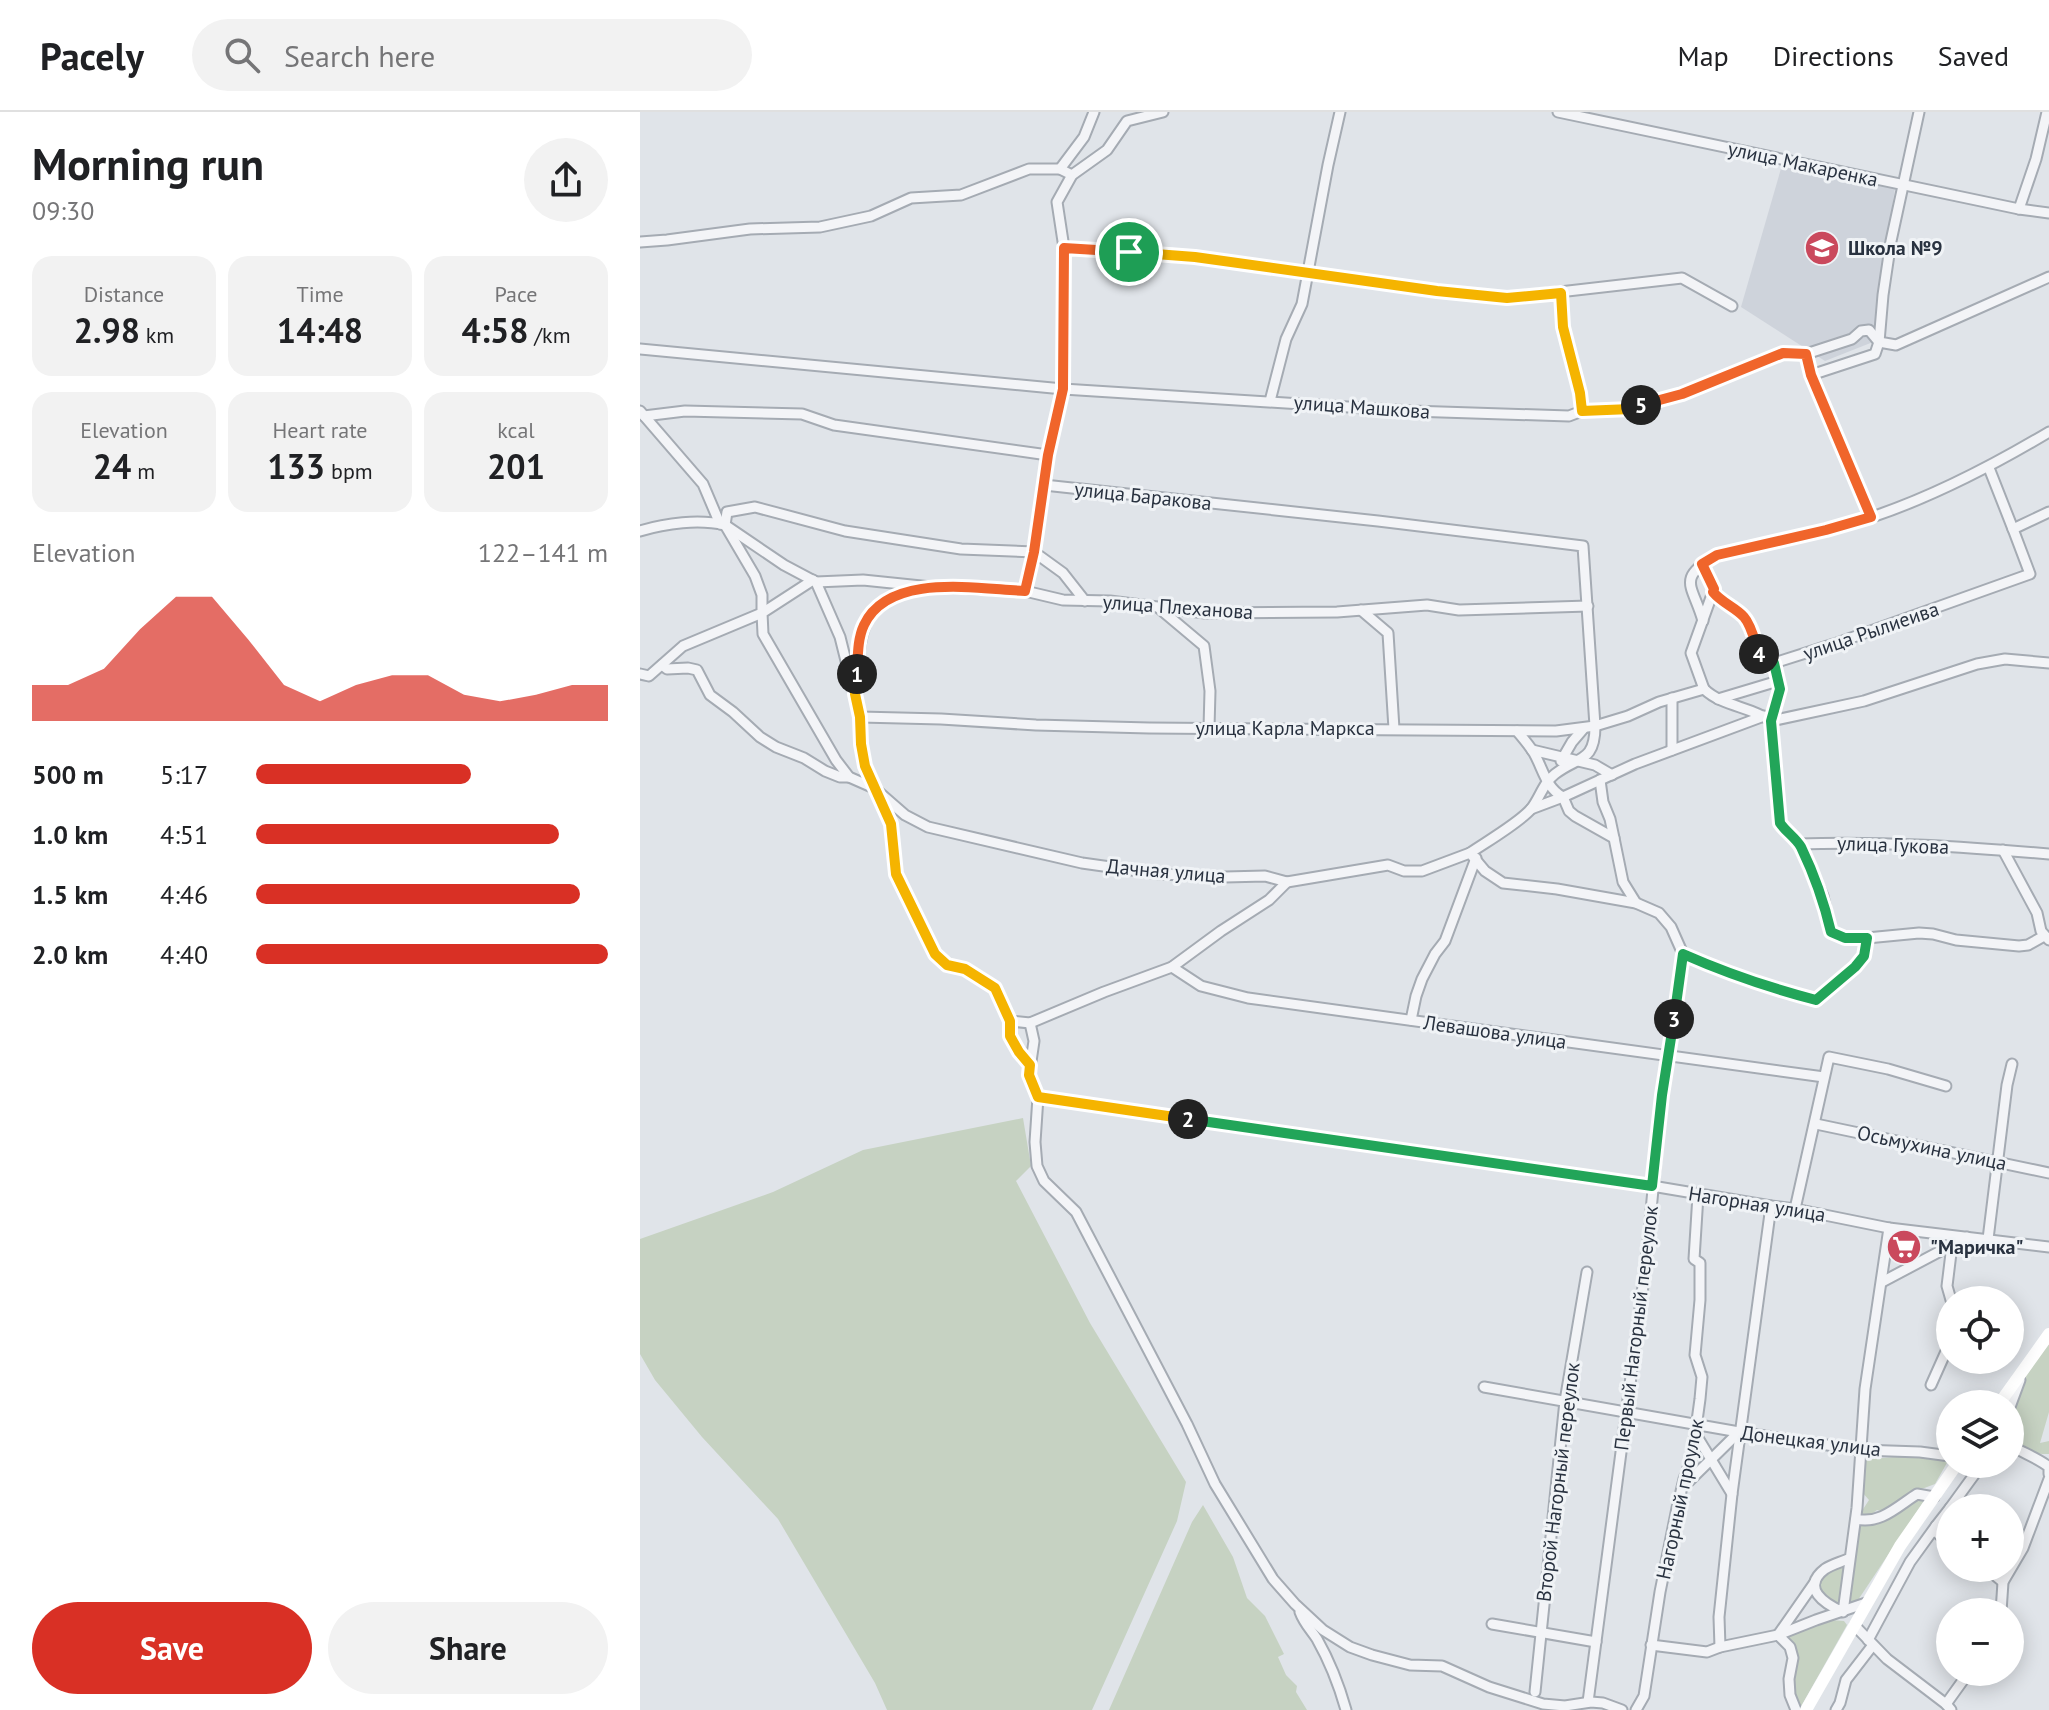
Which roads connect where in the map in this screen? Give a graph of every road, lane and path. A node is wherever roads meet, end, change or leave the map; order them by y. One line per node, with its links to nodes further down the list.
1 (1094, 112): 8 (street)
2 (1163, 112): 9 (street)
3 (1340, 112): 15 (street)
4 (1558, 112): 7 (street, улица Макаренка)
5 (1919, 112): 10 (street)
6 (2047, 112): 11 (street)
7 (1590, 116): 10 (street, улица Макаренка)
8 (1060, 169): 9 (street); 13 (street)
9 (1072, 175): 14 (street)
10 (1902, 185): 11 (street, улица Макаренка); 19 (street)
11 (2019, 209): 12 (street, улица Макаренка)
12 (2049, 213)
13 (640, 242)
14 (1064, 248): 15 (street); 23 (street)
15 (1309, 273): 17 (street); 24 (street)
16 (2049, 277): 19 (street, улица Машкова)
17 (1561, 293): 18 (street); 25 (street)
18 (1732, 306)
19 (1879, 342): 21 (street, улица Машкова); 22 (street)
20 (640, 349): 23 (street, улица Машкова)
21 (1806, 354): 22 (street); 25 (street, улица Машкова)
22 (1811, 375): 32 (street)
23 (1063, 389): 24 (street, улица Машкова); 28 (street)
24 (1270, 401): 25 (street, улица Машкова)
25 (1582, 411)
26 (642, 413): 28 (street); 33 (street)
27 (2049, 432): 29 (street)
28 (1048, 455): 30 (street)
29 (1989, 468): 32 (street); 34 (street)
30 (1044, 485): 36 (street); 43 (street, улица Баракова)
31 (2049, 512): 34 (street)
32 (1871, 517): 37 (street)
33 (722, 524): 35 (street); 36 (street); 38 (street); 46 (street)
34 (2013, 529): 48 (street, улица Рылиеива)
35 (640, 531)
36 (1034, 552): 40 (street); 42 (street)
37 (1702, 564): 41 (street); 47 (street)
38 (814, 581): 39 (street, улица Плеханова); 46 (street); 54 (street)
39 (933, 587): 40 (street, улица Плеханова); 54 (street)
40 (1025, 591): 42 (street, улица Плеханова)
41 (1713, 592): 47 (street); 48 (street)
42 (1085, 601): 44 (street, улица Плеханова)
43 (1588, 606): 45 (street, улица Плеханова); 59 (street)
44 (1157, 607): 45 (street, улица Плеханова); 60 (street)
45 (1361, 610): 61 (street)
46 (762, 613): 50 (street); 71 (street)
47 (1703, 621): 53 (street)
48 (1774, 663): 52 (street)
49 (2049, 663): 58 (street)
50 (662, 665): 51 (street); 71 (street)
51 (640, 674)
52 (1778, 681): 56 (street); 58 (street)
53 (1704, 689): 55 (street, улица Карла Маркса); 56 (street)
54 (855, 694): 57 (street)
55 (1672, 698): 59 (street, улица Карла Маркса); 65 (street)
56 (1718, 699): 58 (street)
57 (860, 717): 60 (street, улица Карла Маркса); 74 (street)
58 (1767, 718): 65 (street); 78 (street)
59 (1590, 726): 62 (street, улица Карла Маркса); 63 (street); 66 (street)
60 (1209, 728): 61 (street, улица Карла Маркса)
61 (1394, 729): 62 (street, улица Карла Маркса)
62 (1517, 731): 64 (street)
63 (1592, 748): 67 (street, Дачная улица); 68 (street)
64 (1532, 750): 66 (street); 73 (street)
65 (1672, 750): 70 (street)
66 (1563, 758): 67 (street); 69 (street)
67 (1579, 761): 68 (street); 69 (street, Дачная улица)
68 (1595, 765): 70 (street); 72 (street)
69 (1557, 772): 73 (street, Дачная улица)
70 (1612, 775): 72 (street)
71 (849, 777): 74 (street)
72 (1598, 781): 75 (street); 77 (street)
73 (1547, 782): 75 (street); 76 (street, Дачная улица)
74 (874, 788): 82 (street, Дачная улица); 89 (street)
75 (1563, 797): 76 (street); 77 (street)
76 (1531, 809): 81 (street, Дачная улица)
77 (1614, 838): 83 (street)
78 (1799, 844): 79 (street, улица Гукова); 84 (street)
79 (2003, 850): 80 (street, улица Гукова); 85 (street)
80 (2049, 854)
81 (1473, 856): 82 (street, Дачная улица); 83 (street); 88 (street)
82 (1287, 882): 87 (street)
83 (1636, 903): 86 (street)
84 (1867, 938): 85 (street); 86 (street)
85 (2047, 938)
86 (1683, 954): 91 (street, Первый Нагорный переулок)
87 (1172, 967): 88 (street, Левашова улица); 90 (street)
88 (1411, 1020): 91 (street, Левашова улица)
89 (1010, 1021): 90 (street); 93 (street)
90 (1030, 1023): 93 (street)
91 (1668, 1056): 94 (street, Левашова улица); 100 (street, Первый Нагорный переулок)
92 (2012, 1064): 98 (street)
93 (1030, 1065): 96 (street)
94 (1824, 1077): 95 (street); 97 (street)
95 (1946, 1086)
96 (1038, 1097): 100 (street, Нагорная улица); 142 (street)
97 (1816, 1124): 98 (street, Осьмухина улица); 103 (street)
98 (1997, 1162): 99 (street, Осьмухина улица); 106 (street)
99 (2049, 1173)
100 (1652, 1186): 101 (street, Нагорная улица); 120 (street, Первый Нагорный переулок)
101 (1698, 1195): 102 (street, Нагорная улица); 121 (street, Нагорный проулок)
102 (1771, 1206): 103 (street, Нагорная улица); 122 (street)
103 (1795, 1209): 104 (street, Нагорная улица)
104 (1889, 1228): 105 (street, Нагорная улица); 110 (street)
105 (1969, 1237): 106 (street, Нагорная улица); 107 (street)
106 (1988, 1239): 108 (street, Нагорная улица)
107 (1952, 1245): 110 (street); 111 (street)
108 (2048, 1246)
109 (1587, 1272): 119 (street, Второй Нагорный переулок)
110 (1882, 1282): 123 (street)
111 (1947, 1286)
112 (2049, 1334): 113 (main road)
113 (2026, 1365): 117 (main road); 118 (street)
114 (1936, 1374): 115 (street)
115 (1931, 1385)
116 (1484, 1387): 119 (street, Донецкая улица)
117 (2009, 1390)
118 (2016, 1390)
119 (1565, 1401): 120 (street, Донецкая улица); 146 (street, Второй Нагорный переулок)
120 (1626, 1411): 121 (street, Донецкая улица); 148 (street, Первый Нагорный переулок)
121 (1695, 1429): 122 (street, Донецкая улица); 126 (street); 131 (street, Нагорный проулок)
122 (1739, 1432): 123 (street, Донецкая улица); 126 (street); 132 (street)
123 (1861, 1450): 124 (street, Донецкая улица); 134 (street)
124 (1936, 1454)
125 (2024, 1454): 129 (street)
126 (1711, 1459): 127 (street); 128 (street)
127 (1698, 1472): 128 (street); 131 (street)
128 (1720, 1474): 132 (street)
129 (2049, 1476): 136 (street)
130 (1947, 1478): 133 (main road)
131 (1682, 1488): 150 (street, Нагорный проулок)
132 (1732, 1494): 151 (street)
133 (1934, 1497): 134 (street); 141 (main road)
134 (1856, 1519): 137 (street)
135 (1936, 1526): 149 (street)
136 (2024, 1545)
137 (1850, 1558): 138 (street); 143 (street)
138 (1815, 1582): 143 (street); 147 (street)
139 (2003, 1582): 140 (street)
140 (2002, 1598)
141 (1866, 1603): 143 (street); 145 (main road)
142 (1298, 1607): 154 (street); 156 (street)
143 (1843, 1612): 147 (street)
144 (1492, 1624): 146 (street)
145 (1855, 1626): 149 (street); 160 (main road)
146 (1541, 1633): 148 (street); 153 (street, Второй Нагорный переулок)
147 (1778, 1635): 151 (street); 159 (street)
148 (1596, 1642): 154 (street, Первый Нагорный переулок)
149 (1871, 1643): 155 (street); 161 (street)
150 (1651, 1645): 151 (street); 158 (street, Нагорный проулок)
151 (1720, 1647)
152 (1961, 1686): 155 (street)
153 (1535, 1692)
154 (1588, 1702): 157 (street)
155 (1948, 1707)
156 (1346, 1710)
157 (1622, 1710)
158 (1636, 1710)
159 (1796, 1710)
160 (1806, 1710)
161 (1836, 1710)

